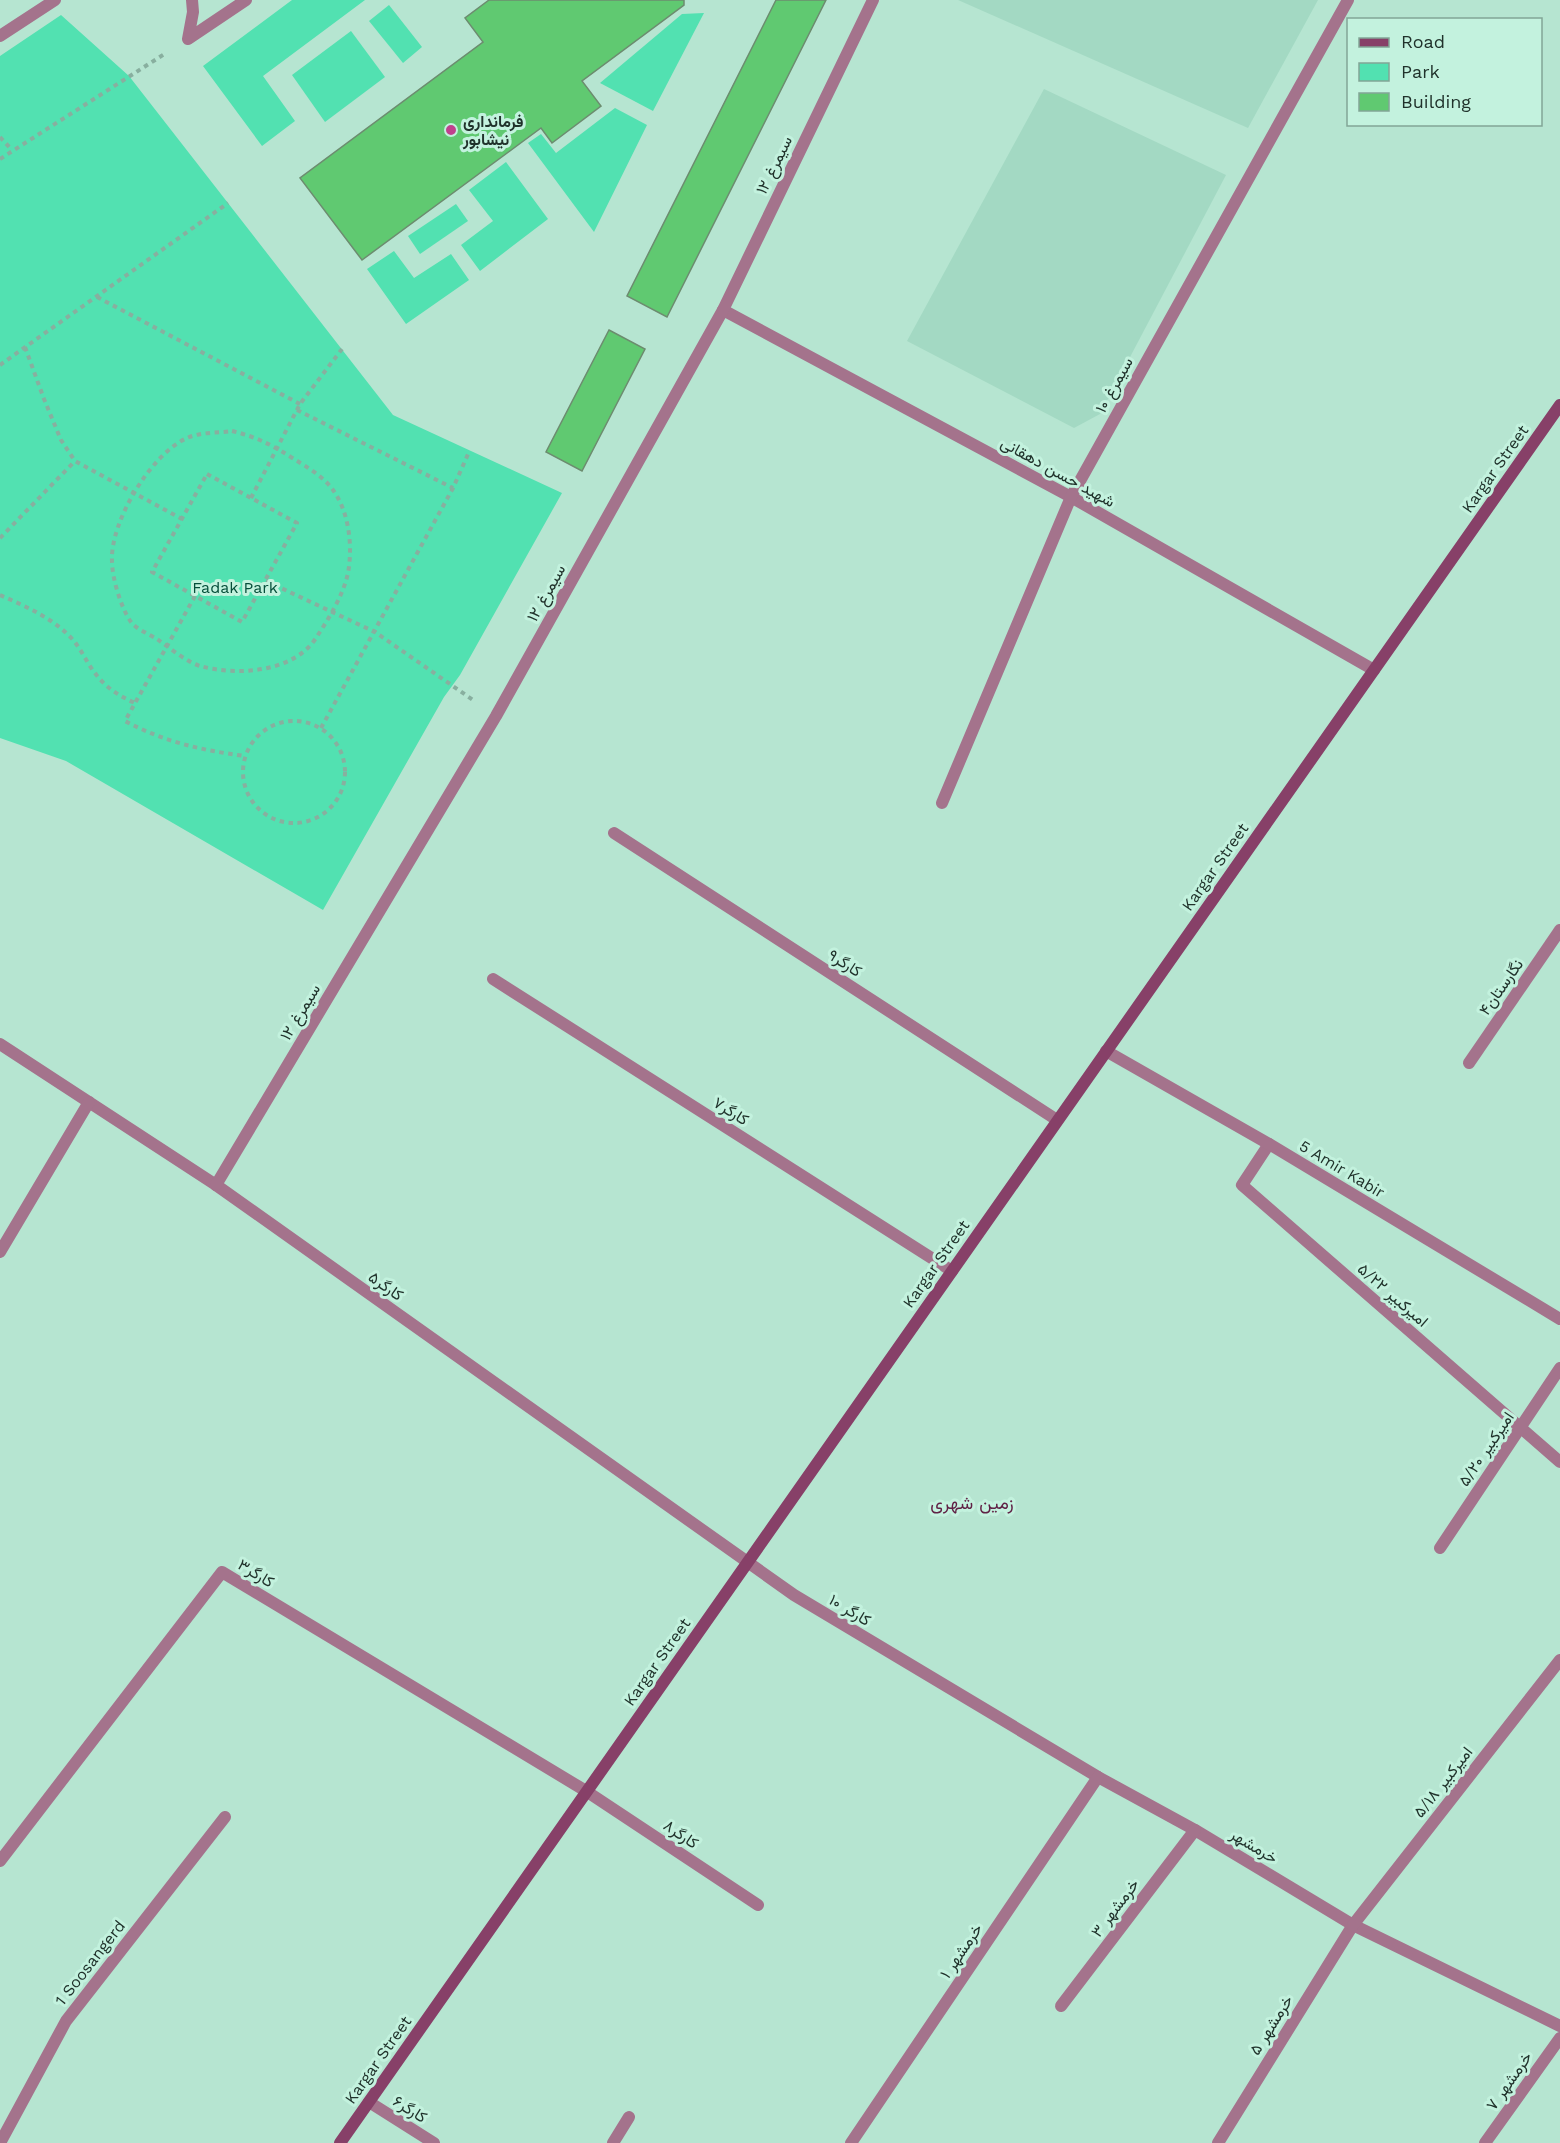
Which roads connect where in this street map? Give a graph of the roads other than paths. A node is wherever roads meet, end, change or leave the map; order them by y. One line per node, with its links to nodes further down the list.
1 (55, 0): 6 (street)
2 (192, 0): 3 (street)
3 (246, 0)
4 (873, 0): 7 (street, سیمرغ ۱۲)
5 (1348, 0): 9 (street, سیمرغ ۱۰)
6 (0, 36)
7 (723, 310): 9 (street, شهید حسن دهقانی); 21 (street, سیمرغ ۱۲)
8 (1560, 405): 10 (street, Kargar Street)
9 (1071, 497): 10 (street, شهید حسن دهقانی); 11 (street, سیمرغ ۱۰)
10 (1374, 670): 16 (street, Kargar Street)
11 (942, 803)
12 (614, 833): 19 (street, کارگر۹)
13 (1560, 930): 17 (street, نگارستان۴)
14 (493, 979): 23 (street, کارگر۷)
15 (0, 1044): 18 (street, کارگر۵)
16 (1106, 1051): 19 (street, Kargar Street); 20 (street, 5 Amir Kabir)
17 (1469, 1063)
18 (88, 1102): 21 (street, کارگر۵); 22 (street)
19 (1057, 1120): 23 (street, Kargar Street)
20 (1269, 1144): 24 (street, 5 Amir Kabir); 26 (street, امیرکبیر ۵/۲۲)
21 (216, 1185): 28 (street, کارگر۵)
22 (0, 1252)
23 (952, 1271): 28 (street, Kargar Street)
24 (1560, 1319)
25 (1560, 1368): 27 (street, امیرکبیر ۵/۲۰)
26 (1560, 1462)
27 (1440, 1548)
28 (747, 1563): 30 (street, کارگر ۱۰); 32 (street, Kargar Street)
29 (1560, 1660): 37 (street, امیرکبیر ۵/۱۸)
30 (938, 1682): 31 (street, خرمشهر)
31 (1098, 1777): 34 (street, خرمشهر); 47 (street, خرمشهر ۱)
32 (586, 1791): 35 (street, کارگر۳); 36 (street, کارگر۸); 41 (street, Kargar Street)
33 (225, 1817): 43 (street, 1 Soosangerd)
34 (1195, 1830): 37 (street, خرمشهر); 38 (street, خرمشهر ۳)
35 (0, 1861)
36 (758, 1905)
37 (1353, 1925): 39 (street, خرمشهر); 48 (street, خرمشهر ۵)
38 (1061, 2006)
39 (1560, 2026)
40 (1560, 2038): 49 (street, خرمشهر ۷)
41 (369, 2102): 44 (street, Kargar Street); 45 (street, کارگر۶)
42 (629, 2116): 46 (street)
43 (0, 2143)
44 (340, 2143)
45 (434, 2143)
46 (613, 2143)
47 (851, 2143)
48 (1218, 2143)
49 (1485, 2143)

